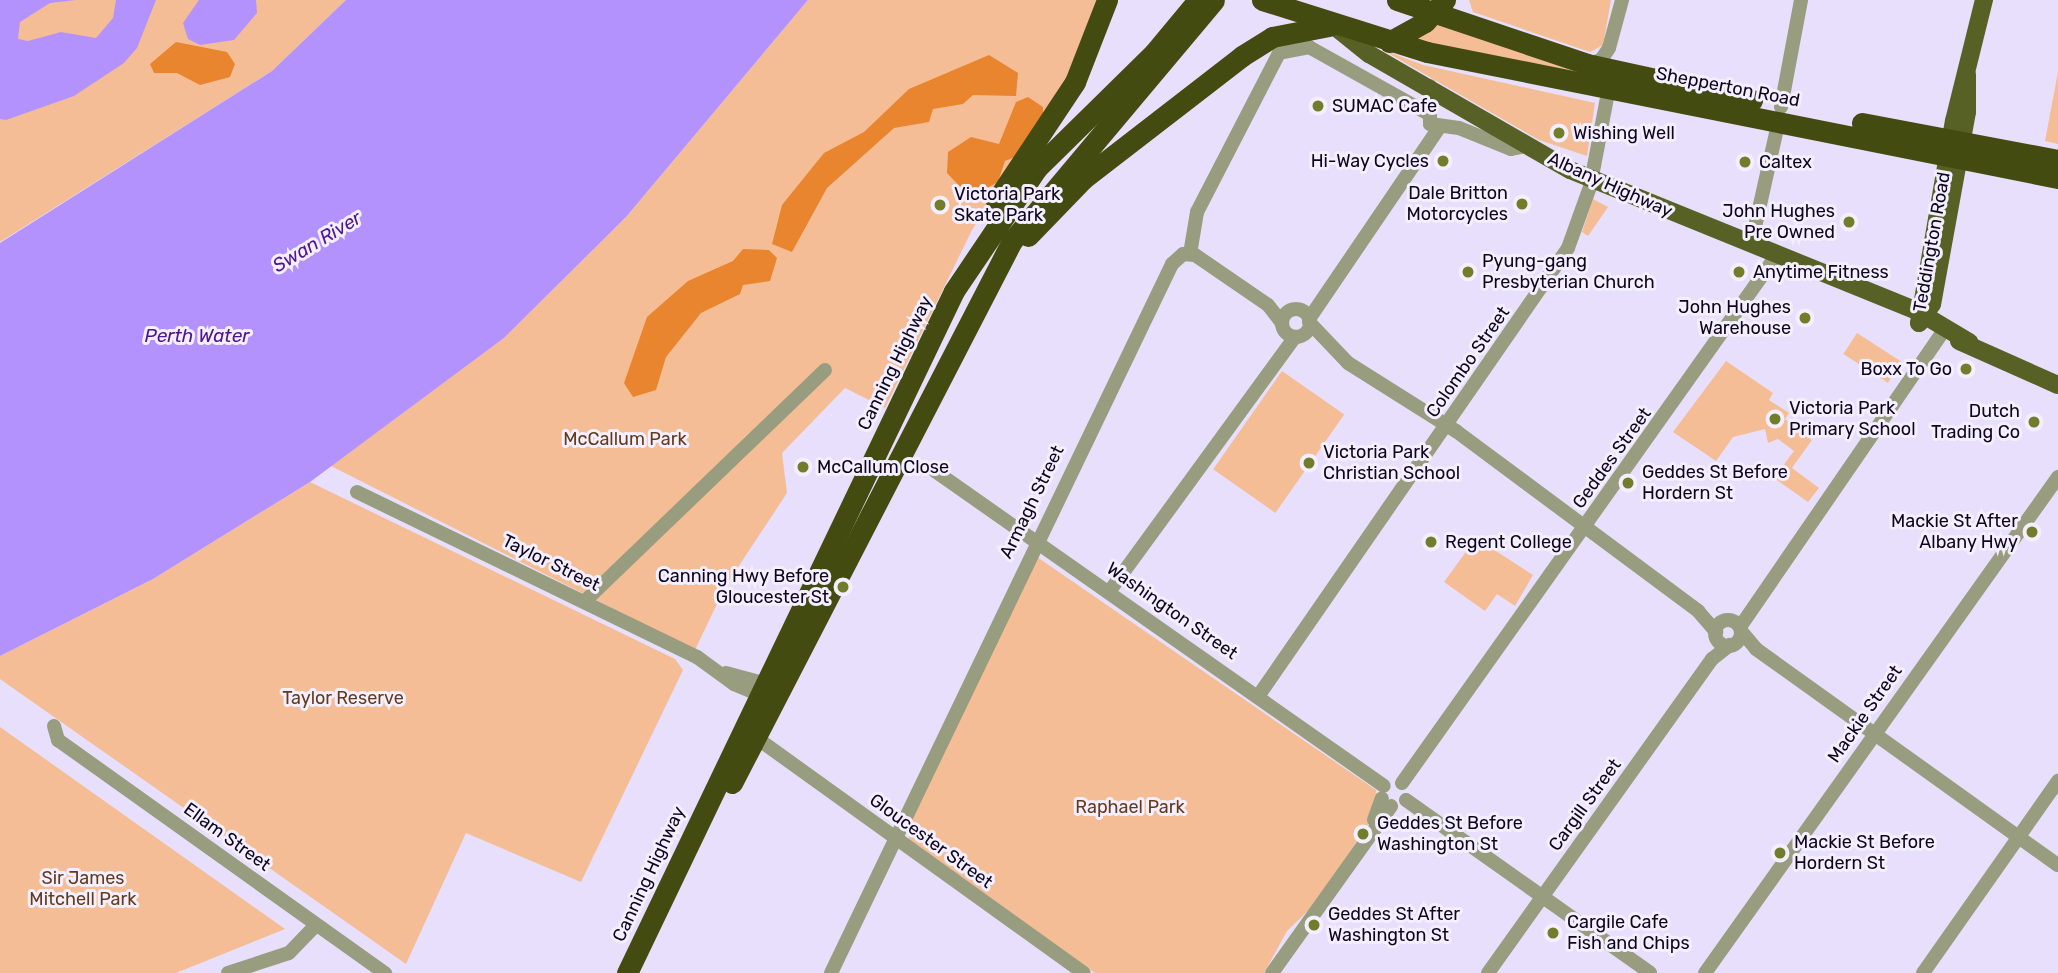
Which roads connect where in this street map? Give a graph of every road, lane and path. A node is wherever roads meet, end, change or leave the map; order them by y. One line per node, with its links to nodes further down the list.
1 (1107, 0): 29 (highway)
2 (1214, 0): 10 (highway)
3 (1262, 0): 11 (highway, Shepperton Road)
4 (1397, 0): 9 (highway, Shepperton Road)
5 (1459, 0): 12 (highway)
6 (1622, 0): 13 (street)
7 (1801, 0): 18 (street)
8 (1984, 0): 21 (main road, Teddington Road)
9 (1440, 7): 12 (highway, Shepperton Road); 14 (highway)
10 (1195, 11): 27 (highway, Canning Highway); 29 (highway, Canning Highway)
11 (1334, 26): 14 (highway, Shepperton Road); 17 (main road, Albany Highway); 27 (highway)
12 (1472, 26): 15 (highway, Shepperton Road)
13 (1615, 35): 15 (street); 16 (street)
14 (1389, 42): 16 (highway, Shepperton Road)
15 (1587, 64): 16 (highway, Shepperton Road)
16 (1617, 81): 18 (highway, Shepperton Road); 23 (street, Colombo Street)
17 (1430, 86): 19 (street); 20 (main road, Albany Highway)
18 (1780, 113): 21 (highway, Shepperton Road); 25 (street)
19 (1433, 122): 20 (street); 26 (street); 30 (street)
20 (1527, 146): 23 (main road, Albany Highway)
21 (1954, 149): 22 (highway, Shepperton Road); 24 (highway, Shepperton Road); 31 (main road, Teddington Road)
22 (2058, 160)
23 (1591, 178): 25 (main road, Albany Highway); 39 (street, Colombo Street)
24 (2058, 178)
25 (1751, 245): 28 (main road, Albany Highway)
26 (1190, 254): 33 (street); 44 (street, Armagh Street)
27 (1003, 255): 48 (highway, Canning Highway)
28 (1776, 256): 31 (main road, Albany Highway); 43 (street, Geddes Street)
29 (954, 291): 48 (highway, Canning Highway)
30 (1316, 300): 32 (street); 33 (street)
31 (1921, 317): 34 (main road, Albany Highway); 36 (main road, Albany Highway)
32 (1309, 320): 33 (street); 35 (street)
33 (1291, 324): 35 (street); 45 (street)
34 (1942, 333): 36 (main road, Albany Highway); 47 (street, Cargill Street)
35 (1322, 342): 39 (street)
36 (1969, 342): 38 (main road, Albany Highway)
37 (825, 370): 46 (street)
38 (2058, 385)
39 (1445, 429): 43 (street); 49 (street, Colombo Street)
40 (935, 471): 44 (street, Washington Street)
41 (2058, 477): 51 (street, Mackie Street)
42 (357, 492): 46 (street, Taylor Street)
43 (1584, 529): 47 (street); 54 (street, Geddes Street)
44 (1035, 539): 45 (street, Washington Street); 58 (street, Armagh Street)
45 (1109, 592): 49 (street, Washington Street)
46 (585, 601): 48 (street, Taylor Street)
47 (1729, 632): 51 (street); 60 (street, Cargill Street)
48 (773, 692): 52 (highway, Canning Highway); 65 (highway, Canning Highway)
49 (1259, 695): 55 (street, Washington Street)
50 (54, 726): 61 (street, Ellam Street)
51 (1875, 734): 57 (street); 73 (street, Mackie Street)
52 (758, 739): 58 (street, Gloucester Street); 66 (highway, Canning Highway)
53 (2058, 781): 57 (street)
54 (1402, 783): 55 (street); 56 (street)
55 (1386, 796): 56 (street); 70 (street)
56 (1405, 800): 60 (street)
57 (2020, 835): 59 (street); 74 (street)
58 (896, 839): 62 (street, Gloucester Street); 67 (street, Armagh Street)
59 (2058, 865)
60 (1541, 897): 71 (street, Cargill Street); 72 (street)
61 (317, 925): 63 (street); 64 (street, Ellam Street)
62 (1064, 959): 68 (street); 69 (street, Gloucester Street)
63 (228, 973)
64 (385, 973)
65 (627, 973)
66 (642, 973)
67 (831, 973)
68 (1055, 973)
69 (1084, 973)
70 (1272, 973)
71 (1488, 973)
72 (1650, 973)
73 (1705, 973)
74 (1923, 973)

